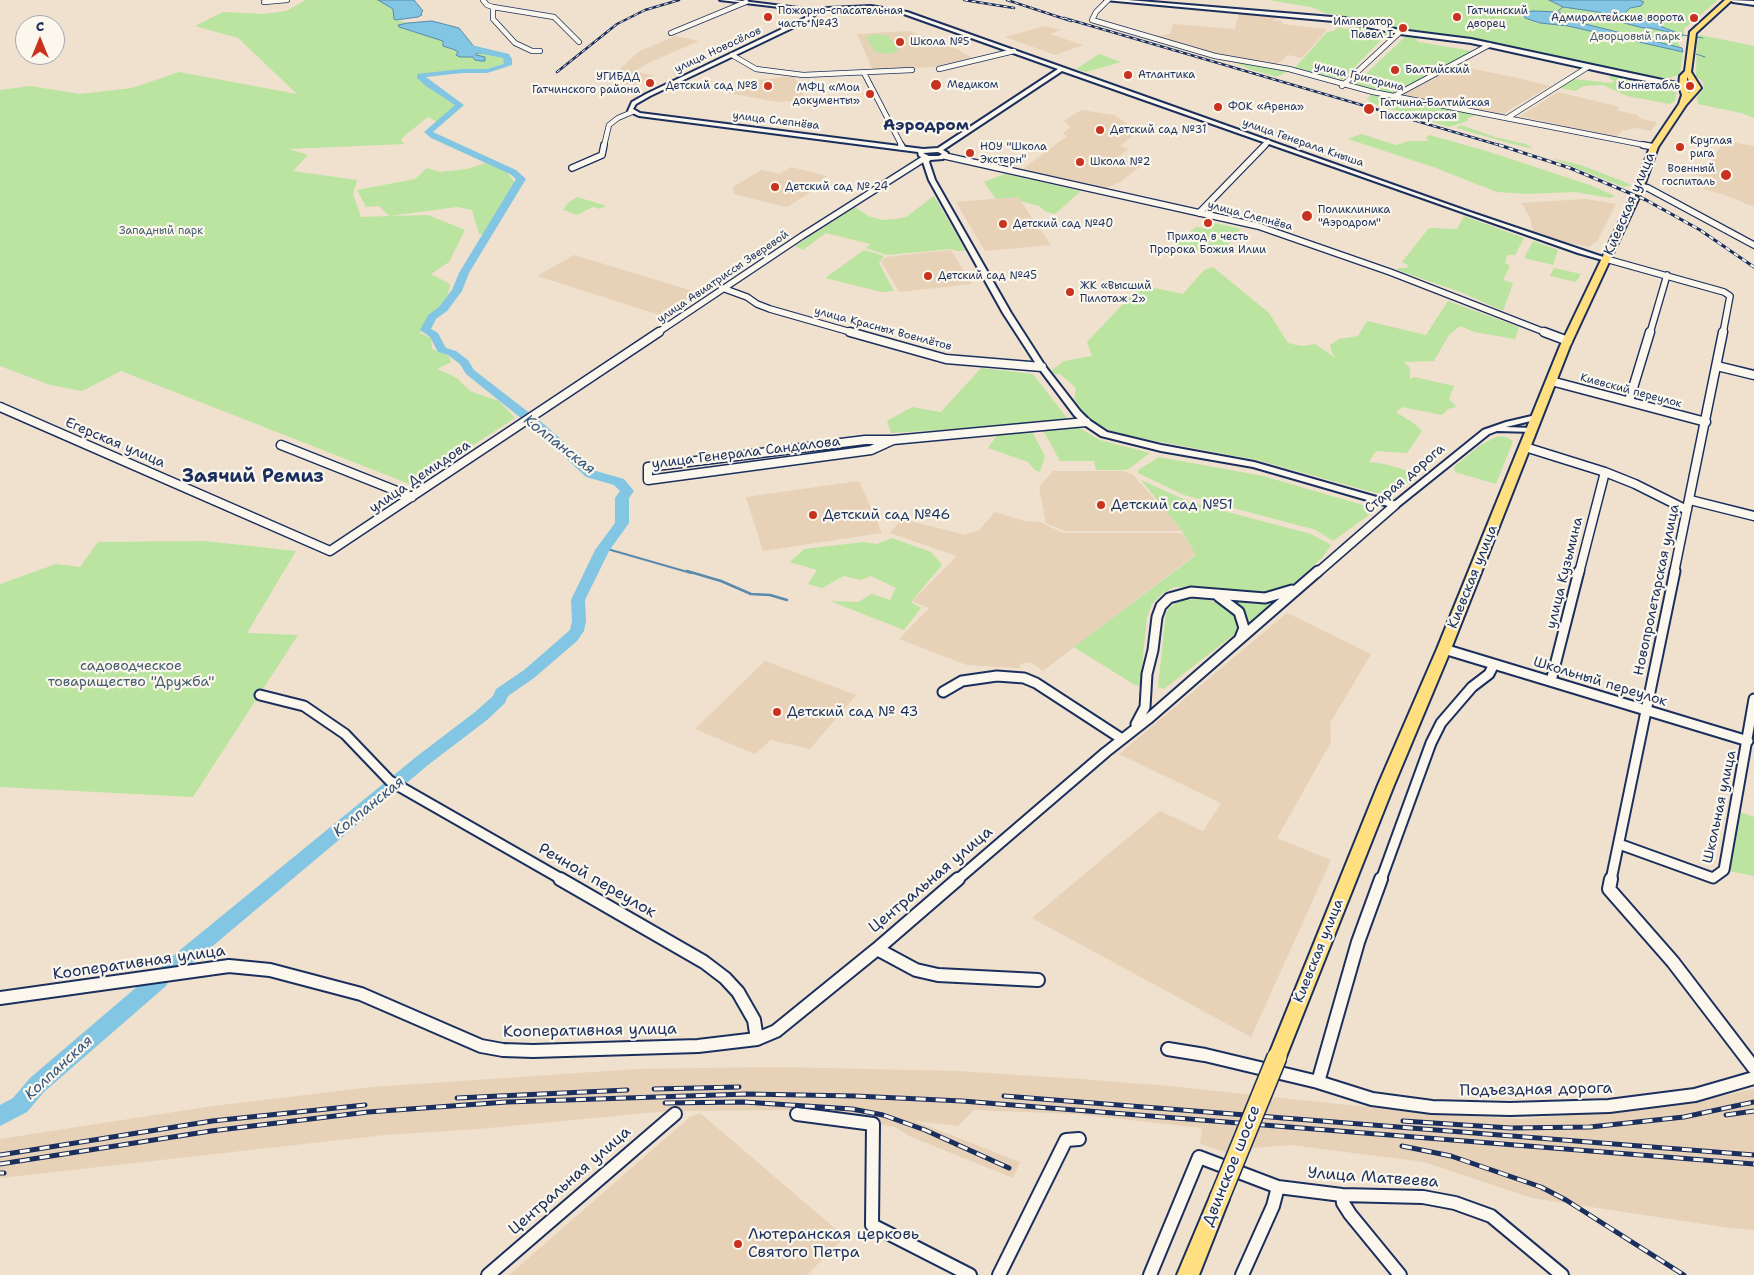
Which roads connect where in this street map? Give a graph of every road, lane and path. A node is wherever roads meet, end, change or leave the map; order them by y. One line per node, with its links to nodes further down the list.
1 (287, 0): 7 (street)
2 (483, 0): 10 (street)
3 (722, 0): 8 (street, улица Генерала Кныша)
4 (1108, 0): 12 (street); 13 (main road)
5 (1729, 0): 25 (main road)
6 (1733, 0): 9 (main road)
7 (264, 2)
8 (746, 2): 11 (street, улица Генерала Кныша); 14 (street)
9 (1754, 3)
10 (493, 7): 15 (street); 17 (street)
11 (815, 11): 18 (street, улица Генерала Кныша); 19 (street, улица Новосёлов)
12 (1092, 20): 27 (street, улица Григорина)
13 (1400, 32): 16 (main road); 27 (street)
14 (671, 33)
15 (579, 42)
16 (1489, 45): 20 (main road); 30 (street)
17 (540, 51)
18 (1014, 51): 21 (street, улица Генерала Кныша); 23 (street)
19 (732, 55): 24 (street); 32 (street, улица Новосёлов)
20 (1588, 67): 26 (main road); 33 (street)
21 (1063, 68): 34 (street, улица Генерала Кныша); 37 (street)
22 (912, 70): 24 (street)
23 (940, 70)
24 (864, 73): 35 (street)
25 (1684, 79): 26 (main road); 28 (main road); 28 (main road); 29 (main road)
26 (1654, 81): 29 (main road)
27 (1343, 86): 30 (street, улица Григорина)
28 (1696, 86): 31 (main road)
29 (1686, 95): 31 (main road)
30 (1394, 96): 33 (street, улица Григорина)
31 (1683, 104): 36 (main road, Киевская улица)
32 (631, 110): 35 (street, улица Слепнёва); 42 (street, улица Новосёлов)
33 (1507, 118): 36 (street, улица Григорина)
34 (1268, 142): 44 (street); 46 (street, улица Генерала Кныша)
35 (902, 147): 38 (street, улица Слепнёва)
36 (1654, 147): 43 (main road, Киевская улица)
37 (939, 150): 38 (street); 39 (street)
38 (925, 156): 39 (street); 40 (street, улица Авиатриссы Зверевой); 41 (street)
39 (944, 156): 44 (street, улица Слепнёва)
40 (912, 165): 41 (street); 48 (street, улица Авиатриссы Зверевой)
41 (927, 166): 51 (street)
42 (572, 168)
43 (1639, 186): 45 (street); 46 (main road, Киевская улица)
44 (1199, 213): 49 (street, улица Слепнёва)
45 (1754, 245)
46 (1607, 255): 47 (street); 49 (main road, Киевская улица)
47 (1667, 275): 50 (street, Новопролетарская улица); 54 (street)
48 (725, 290): 51 (street, улица Красных Военлётов); 58 (street, улица Авиатриссы Зверевой)
49 (1570, 336): 53 (main road, Киевская улица)
50 (1717, 366): 52 (street); 57 (street, Новопролетарская улица)
51 (1042, 367): 56 (street)
52 (1754, 375)
53 (1551, 381): 54 (street, Киевский переулок); 61 (main road, Киевская улица)
54 (1629, 401): 57 (street, Киевский переулок)
55 (0, 407): 70 (street, Егерская улица)
56 (1086, 422): 62 (street, улица Генерала Сандалова); 67 (street)
57 (1706, 422): 66 (street, Новопролетарская улица)
58 (522, 424): 65 (street, улица Демидова)
59 (1506, 424): 60 (street, Старая дорога); 61 (street); 61 (street, Старая дорога)
60 (1492, 429): 61 (street); 67 (street, Старая дорога)
61 (1530, 434): 64 (street); 74 (main road, Киевская улица)
62 (893, 440): 62 (street, улица Генерала Сандалова)
63 (281, 445): 65 (street)
64 (1605, 472): 68 (street); 76 (street, улица Кузьмина)
65 (412, 497): 70 (street, улица Демидова)
66 (1690, 500): 68 (street, Новопролетарская улица); 69 (street)
67 (1395, 505): 71 (street, Старая дорога)
68 (1688, 510): 80 (street, Новопролетарская улица)
69 (1754, 516)
70 (330, 551)
71 (1303, 584): 72 (street, Старая дорога); 73 (street, Старая дорога)
72 (1216, 595): 73 (street, Старая дорога); 81 (street, Старая дорога)
73 (1240, 638): 81 (street, Старая дорога)
74 (1444, 649): 75 (street, Школьный переулок); 92 (main road, Киевская улица)
75 (1494, 664): 76 (street, Школьный переулок); 95 (street)
76 (1551, 681): 80 (street, Школьный переулок)
77 (943, 692): 82 (street)
78 (260, 695): 90 (street, Речной переулок)
79 (1754, 699): 83 (street, Школьная улица)
80 (1645, 710): 83 (street, Школьный переулок); 85 (street, Новопролетарская улица)
81 (1133, 730): 82 (street, Старая дорога)
82 (1122, 739): 84 (street, Старая дорога)
83 (1748, 741): 85 (street, Школьная улица)
84 (1106, 752): 86 (street, Центральная улица)
85 (1618, 844): 93 (street, Новопролетарская улица)
86 (876, 949): 87 (street); 89 (street, Центральная улица)
87 (1038, 980)
88 (0, 998): 90 (street, Кооперативная улица)
89 (776, 1031): 90 (street, Кооперативная улица)
90 (757, 1039)
91 (1168, 1050): 95 (street, Подъездная дорога)
92 (1276, 1057): 108 (main road, Двинское шоссе, bridge)
93 (1754, 1068)
94 (1754, 1078): 95 (street, Подъездная дорога)
95 (1318, 1082)
96 (675, 1114): 98 (street, Центральная улица)
97 (797, 1114): 105 (street)
98 (652, 1133): 104 (street, Центральная улица)
99 (1079, 1139): 106 (street)
100 (1199, 1157): 101 (street, Улица Матвеева); 107 (street)
101 (1278, 1187): 102 (street, Улица Матвеева); 109 (street)
102 (1342, 1195): 103 (street); 110 (street, Улица Матвеева)
103 (1397, 1274)
104 (488, 1275)
105 (970, 1275)
106 (999, 1275)
107 (1150, 1275)
108 (1188, 1275)
109 (1242, 1275)
110 (1562, 1275)

